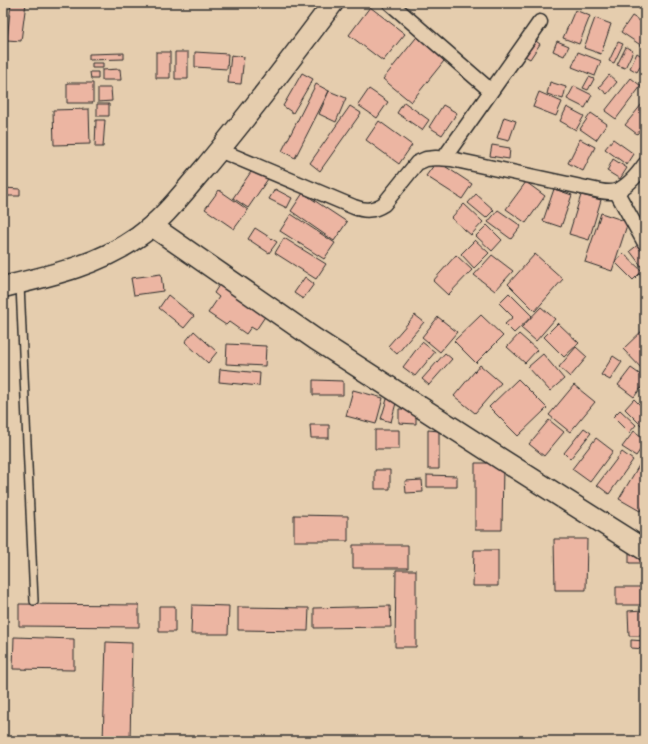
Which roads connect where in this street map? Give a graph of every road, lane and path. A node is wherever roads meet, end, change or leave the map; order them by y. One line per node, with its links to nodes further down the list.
1 (333, 3): 5 (street)
2 (390, 3): 4 (street)
3 (540, 22): 4 (street)
4 (491, 91): 6 (street)
5 (219, 150): 6 (street); 9 (street)
6 (444, 158): 8 (street)
7 (645, 164): 8 (street)
8 (616, 191): 10 (street)
9 (152, 226): 11 (street); 12 (street)
10 (645, 243)
11 (12, 285): 13 (lane)
12 (645, 550)
13 (34, 601)

